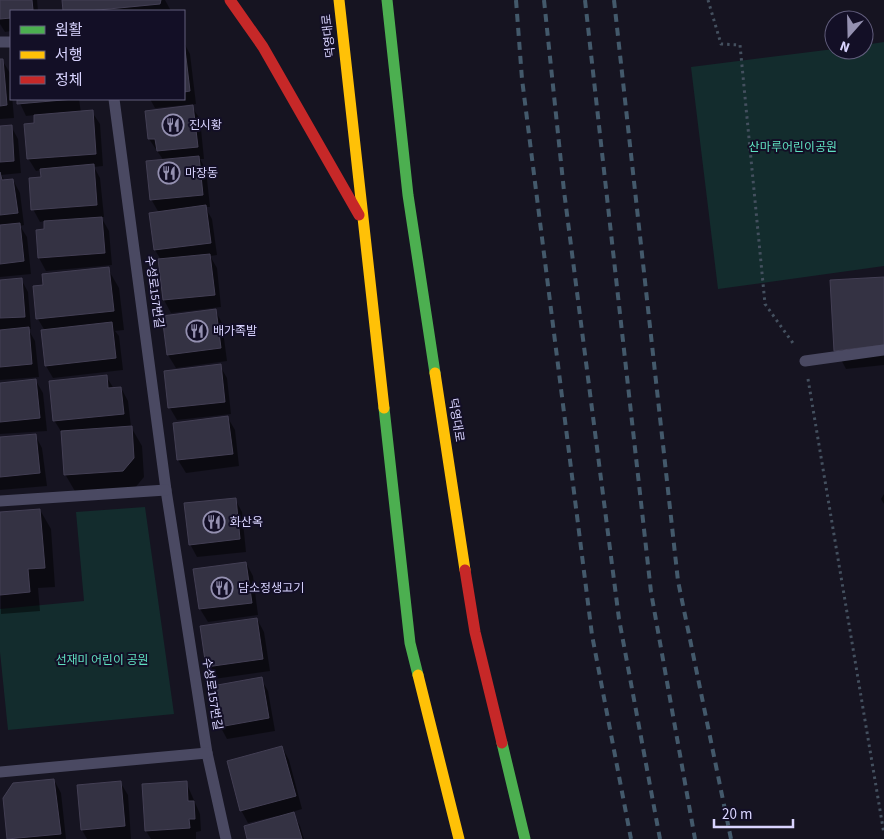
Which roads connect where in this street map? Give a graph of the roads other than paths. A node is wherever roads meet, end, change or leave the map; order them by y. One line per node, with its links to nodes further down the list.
1 (230, 0): 5 (main road)
2 (339, 0): 5 (main road, 덕영대로)
3 (387, 0): 14 (main road, 덕영대로)
4 (114, 100): 8 (lane, 수성로157번길)
5 (364, 223): 13 (main road, 덕영대로)
6 (884, 350): 7 (lane)
7 (805, 362)
8 (166, 490): 9 (lane); 10 (lane, 수성로157번길)
9 (0, 501)
10 (207, 754): 11 (lane); 12 (lane, 수성로157번길)
11 (0, 772)
12 (226, 839)
13 (459, 839)
14 (525, 839)

